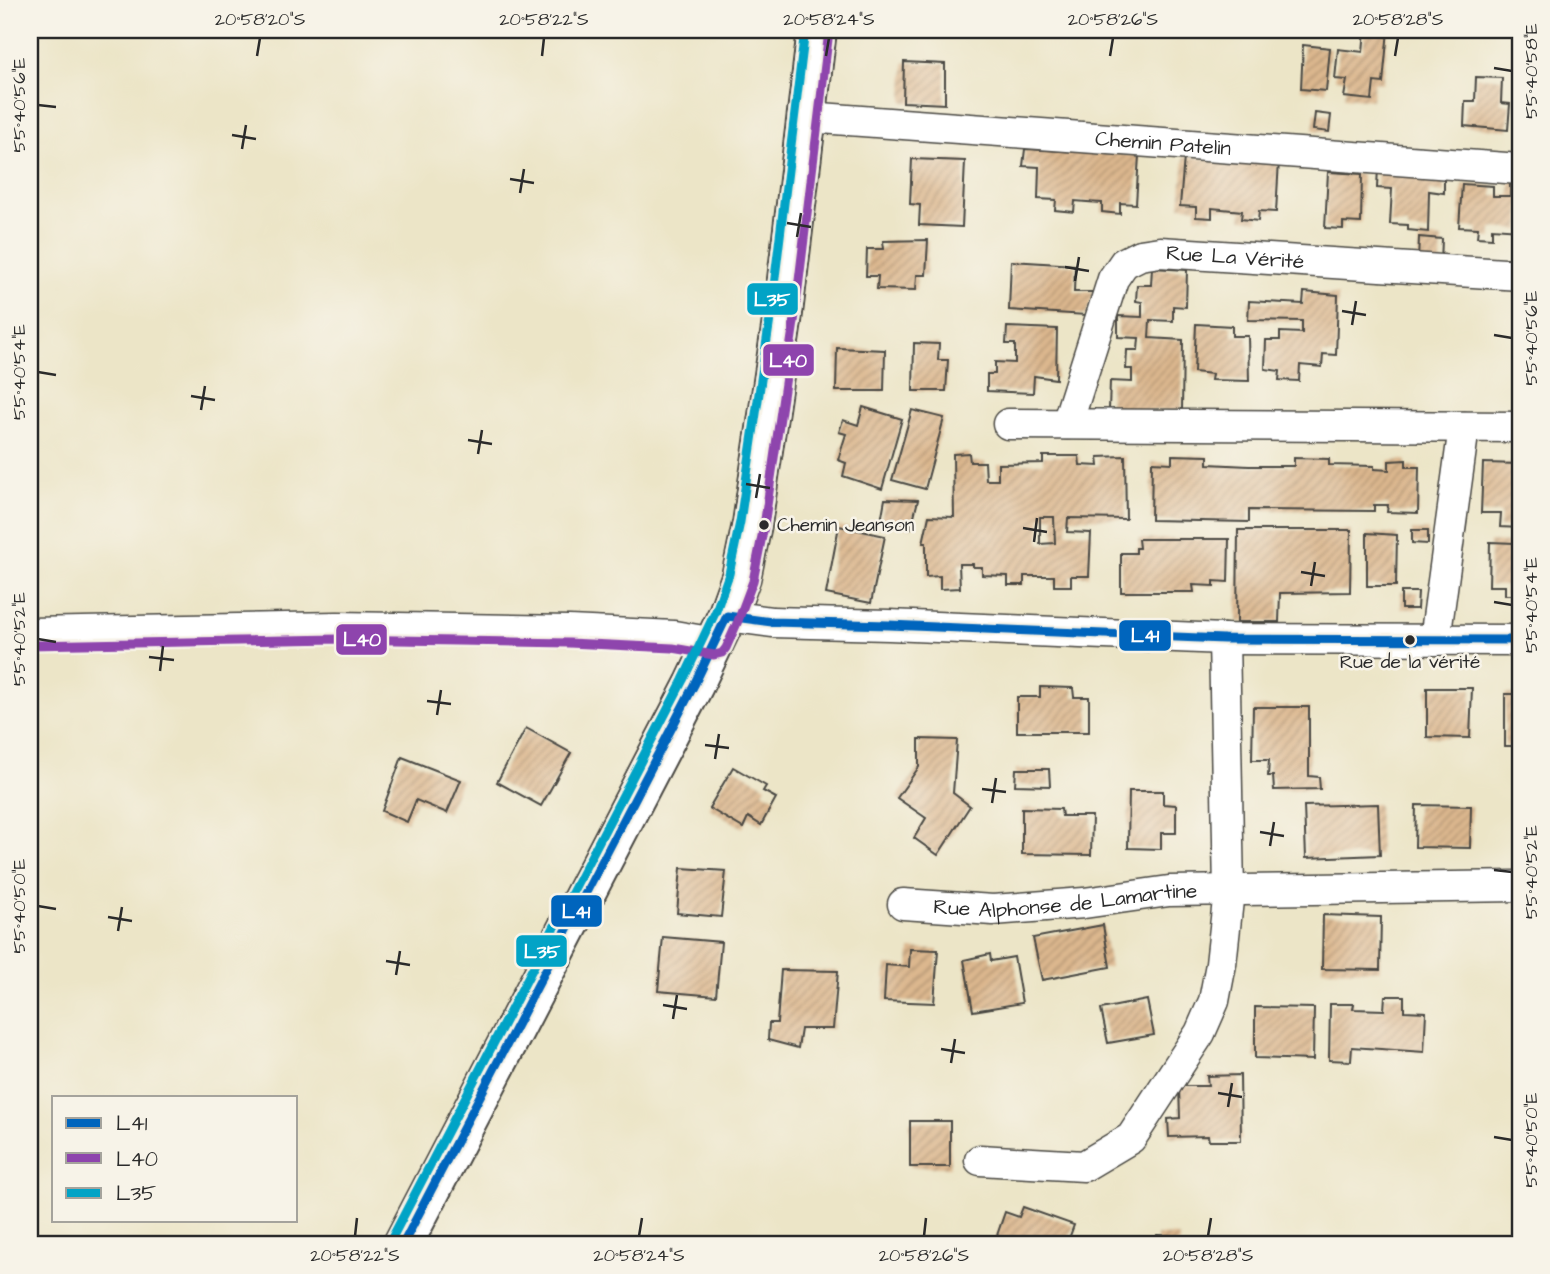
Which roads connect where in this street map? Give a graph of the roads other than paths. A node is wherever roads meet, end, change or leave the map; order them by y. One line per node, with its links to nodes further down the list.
1 (817, 30): 2 (main road)
2 (807, 117): 3 (street, Chemin Patelin); 9 (main road)
3 (1520, 169)
4 (1520, 275): 6 (street, Rue La Vérité)
5 (1008, 424): 6 (street)
6 (1067, 424): 7 (street)
7 (1465, 427): 8 (street); 12 (street)
8 (1520, 427)
9 (721, 629): 10 (street); 11 (street); 18 (main road)
10 (30, 633)
11 (1224, 639): 12 (street); 15 (street, Rue Alphonse de Lamartine)
12 (1435, 640): 13 (street)
13 (1520, 640)
14 (1520, 887): 15 (street, Rue Alphonse de Lamartine)
15 (1229, 891): 16 (street, Rue Alphonse de Lamartine); 17 (street, Rue Alphonse de Lamartine)
16 (903, 904)
17 (980, 1160)
18 (403, 1244)

